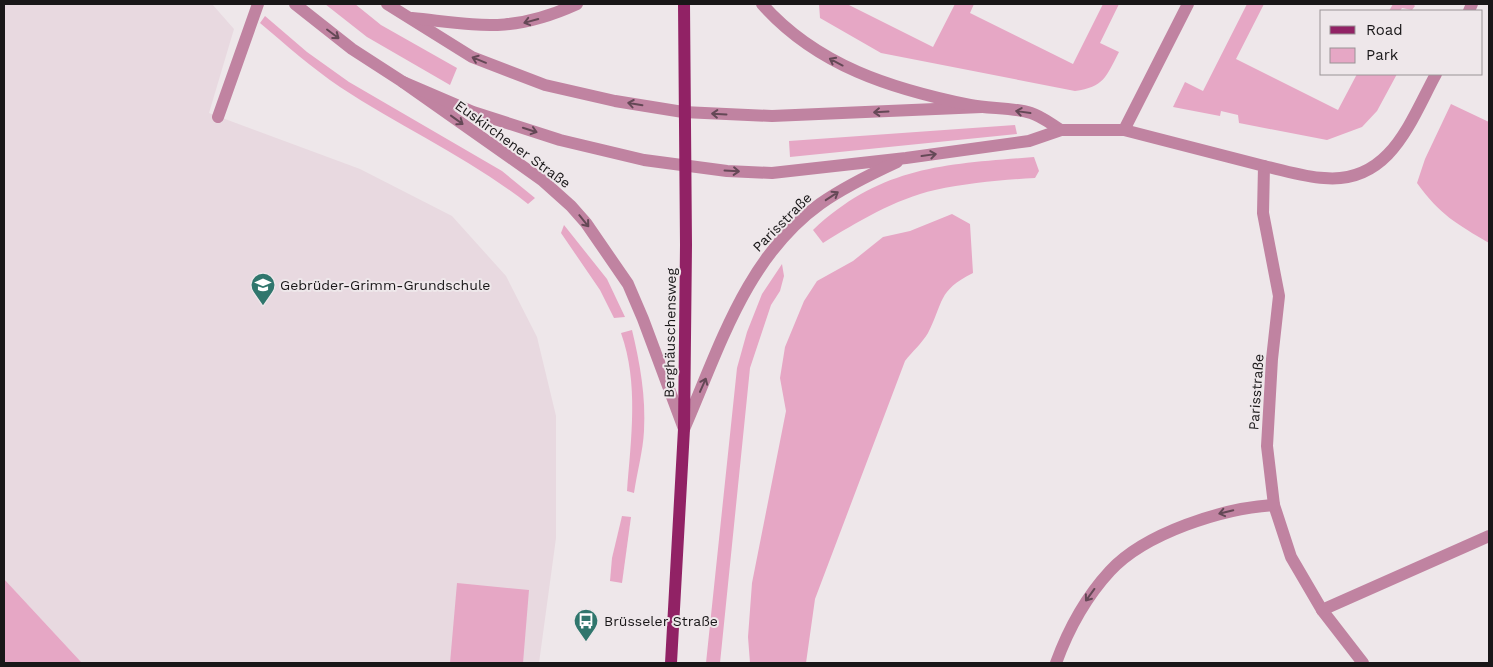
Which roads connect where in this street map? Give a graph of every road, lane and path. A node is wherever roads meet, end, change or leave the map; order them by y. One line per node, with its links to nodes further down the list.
1 (258, 4): 13 (street)
2 (295, 4): 10 (street, Euskirchener Straße, one-way to 10)
3 (387, 4): 8 (street)
4 (577, 4): 8 (street, one-way to 8)
5 (684, 4): 12 (main road, Berghäuschensweg)
6 (762, 4): 11 (street, Parisstraße, one-way to 6)
7 (1188, 4): 15 (street)
8 (407, 18): 12 (street, one-way to 8)
9 (1435, 75): 18 (street, Parisstraße)
10 (403, 82): 17 (street, Euskirchener Straße, one-way to 17); 19 (street, Euskirchener Straße, one-way to 19)
11 (982, 107): 12 (street, Parisstraße, one-way to 12); 14 (street, Parisstraße, one-way to 11)
12 (683, 112): 17 (main road, Berghäuschensweg)
13 (218, 117)
14 (1061, 130): 15 (street, Parisstraße); 16 (street, Parisstraße, one-way to 14)
15 (1124, 130): 18 (street, Parisstraße)
16 (906, 158): 17 (street, Parisstraße, one-way to 16); 19 (street, Parisstraße, one-way to 16)
17 (684, 166): 19 (main road, Berghäuschensweg)
18 (1264, 166): 20 (street, Parisstraße)
19 (684, 429): 23 (main road, Berghäuschensweg)
20 (1274, 505): 22 (street, Parisstraße); 24 (street, one-way to 24)
21 (1489, 536): 22 (street)
22 (1322, 610): 25 (street, Parisstraße)
23 (671, 663)
24 (1056, 663)
25 (1363, 663)

